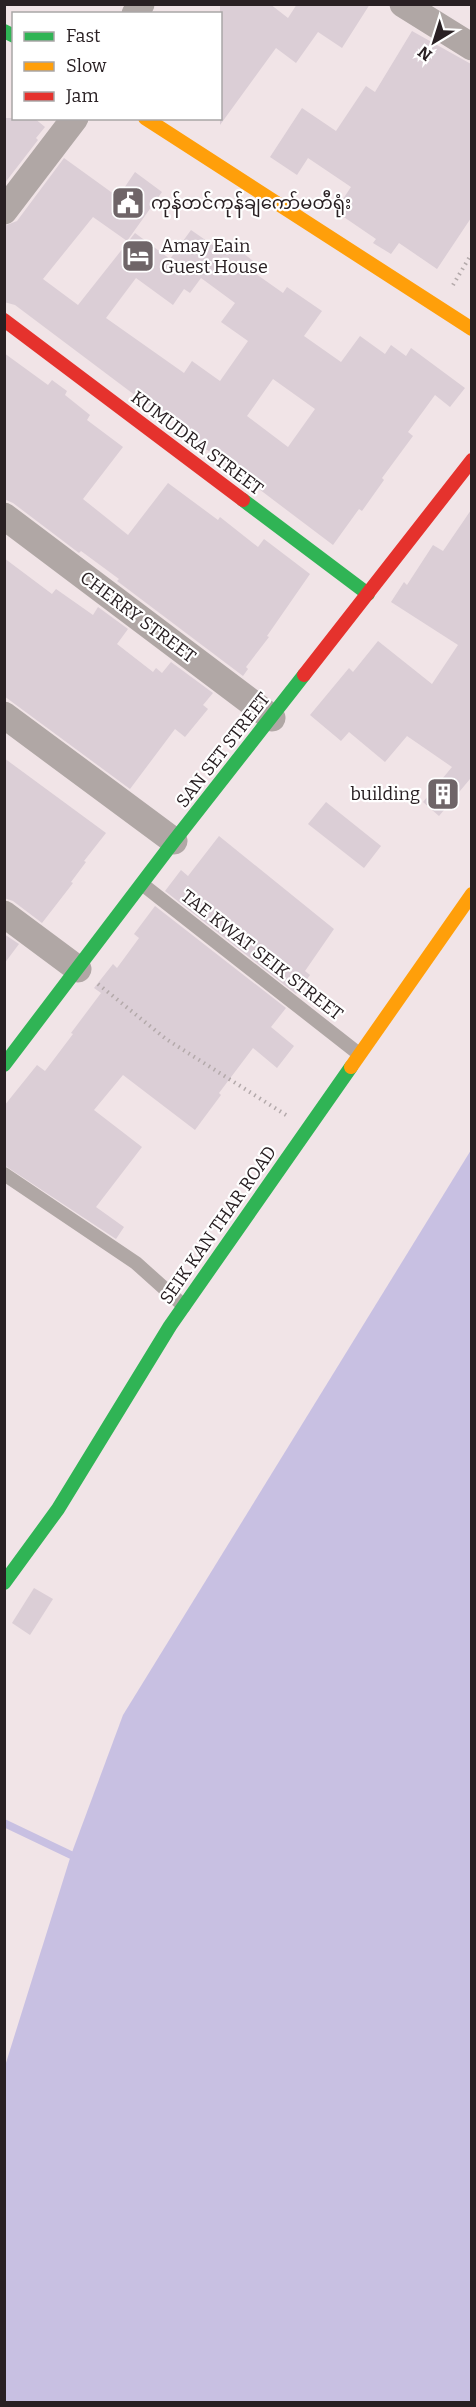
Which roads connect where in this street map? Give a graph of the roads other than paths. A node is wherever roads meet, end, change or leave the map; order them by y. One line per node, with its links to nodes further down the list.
1 (419, 9): 2 (street)
2 (471, 47)
3 (73, 120): 5 (street)
4 (148, 120): 7 (street)
5 (4, 211)
6 (4, 320): 10 (street, KUMUDRA STREET)
7 (471, 329)
8 (471, 460): 10 (street, SAN SET STREET)
9 (4, 516): 12 (street, CHERRY STREET)
10 (368, 594): 12 (street, SAN SET STREET)
11 (4, 715): 13 (street)
12 (272, 718): 13 (street, SAN SET STREET)
13 (174, 841): 14 (street, SAN SET STREET)
14 (142, 884): 17 (street, SAN SET STREET); 18 (lane, TAE KWAT SEIK STREET)
15 (471, 894): 18 (street, SEIK KAN THAR ROAD)
16 (4, 914): 17 (street)
17 (78, 969): 19 (street, SAN SET STREET)
18 (359, 1054): 21 (street, SEIK KAN THAR ROAD)
19 (4, 1065)
20 (4, 1174): 21 (lane)
21 (184, 1306): 22 (street, SEIK KAN THAR ROAD)
22 (4, 1583)

